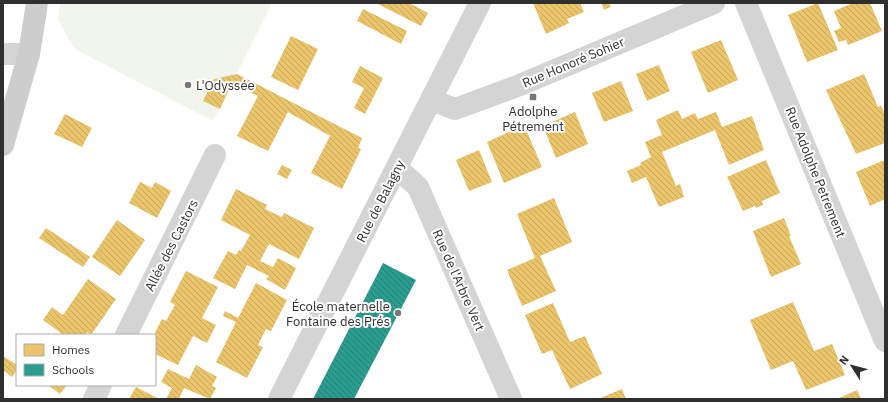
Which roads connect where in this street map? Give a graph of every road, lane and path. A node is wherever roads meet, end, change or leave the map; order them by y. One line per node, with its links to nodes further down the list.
1 (37, 3): 6 (street)
2 (480, 3): 7 (street, Rue de Balagny)
3 (714, 3): 7 (street, Rue Honoré Sohier)
4 (746, 3): 12 (street, Rue Adolphe Petrement)
5 (3, 54): 6 (street)
6 (29, 54): 8 (street)
7 (432, 100): 10 (street, Rue de Balagny)
8 (3, 145)
9 (215, 155): 11 (street, Allée des Castors)
10 (397, 168): 15 (street, Rue de Balagny); 16 (street, Rue de l'Arbre Vert)
11 (126, 334)
12 (885, 341)
13 (100, 386): 14 (street)
14 (94, 399)
15 (279, 399)
16 (511, 399)

